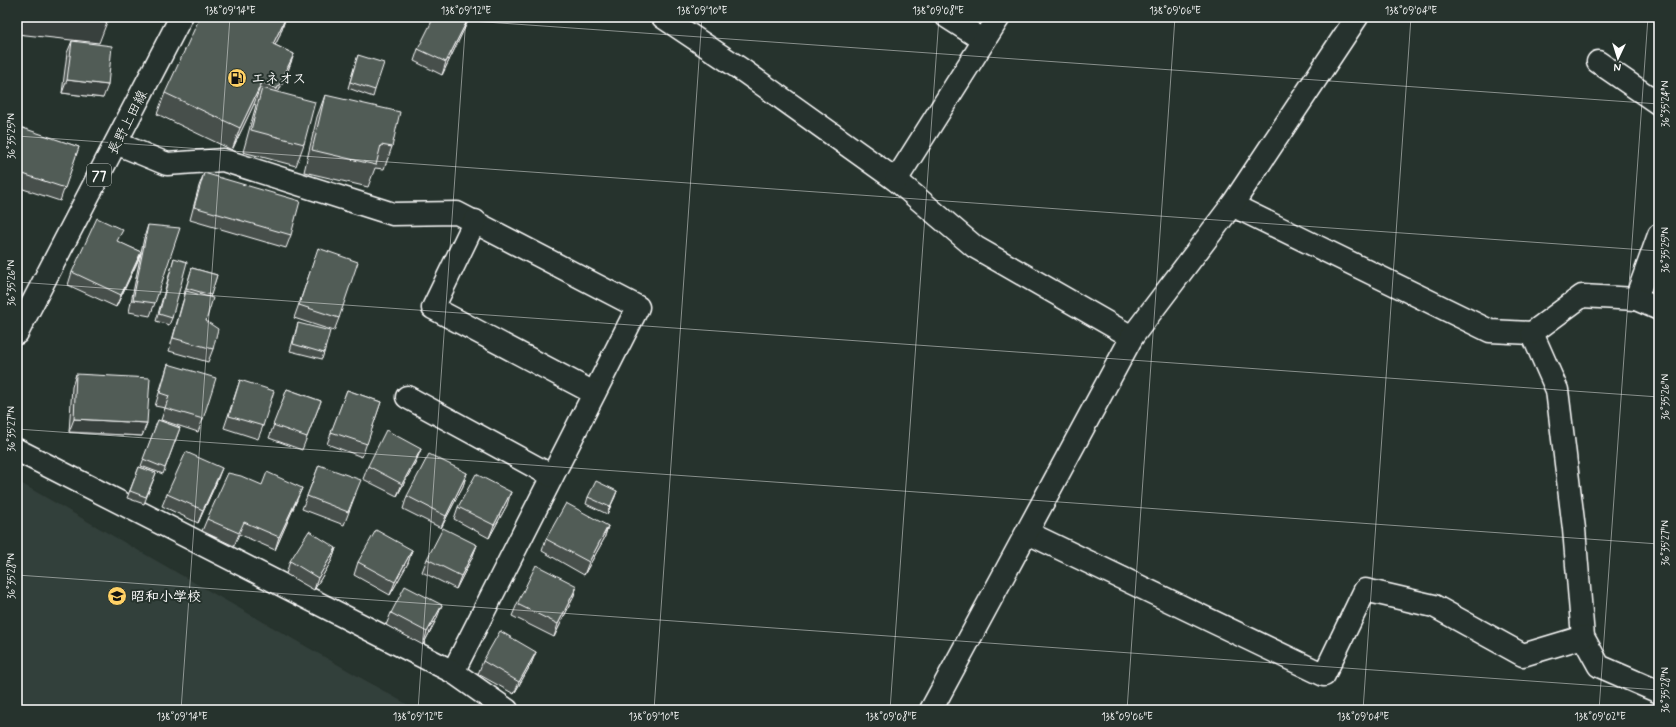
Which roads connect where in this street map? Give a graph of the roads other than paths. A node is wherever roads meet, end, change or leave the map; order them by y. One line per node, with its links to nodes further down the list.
1 (181, 17): 9 (street, 長野上田線 / 77)
2 (663, 17): 10 (street)
3 (947, 17): 6 (street)
4 (999, 17): 6 (street)
5 (1357, 17): 11 (street)
6 (983, 40): 10 (street)
7 (1598, 62): 8 (street)
8 (1659, 104)
9 (116, 143): 12 (street); 16 (street, 長野上田線 / 77)
10 (896, 180): 18 (street)
11 (1232, 205): 17 (street); 18 (street)
12 (476, 221): 19 (street); 19 (street)
13 (1659, 235): 14 (street)
14 (1636, 299): 15 (street); 17 (street)
15 (1659, 309)
16 (17, 333)
17 (1532, 333): 24 (street)
18 (1132, 337): 23 (street)
19 (594, 393): 22 (street)
20 (406, 397): 22 (street)
21 (17, 450): 25 (street)
22 (552, 476): 25 (street)
23 (1028, 533): 24 (street); 28 (street)
24 (1583, 637): 26 (street)
25 (453, 672): 27 (street)
26 (1659, 692)
27 (507, 710)
28 (931, 710)

